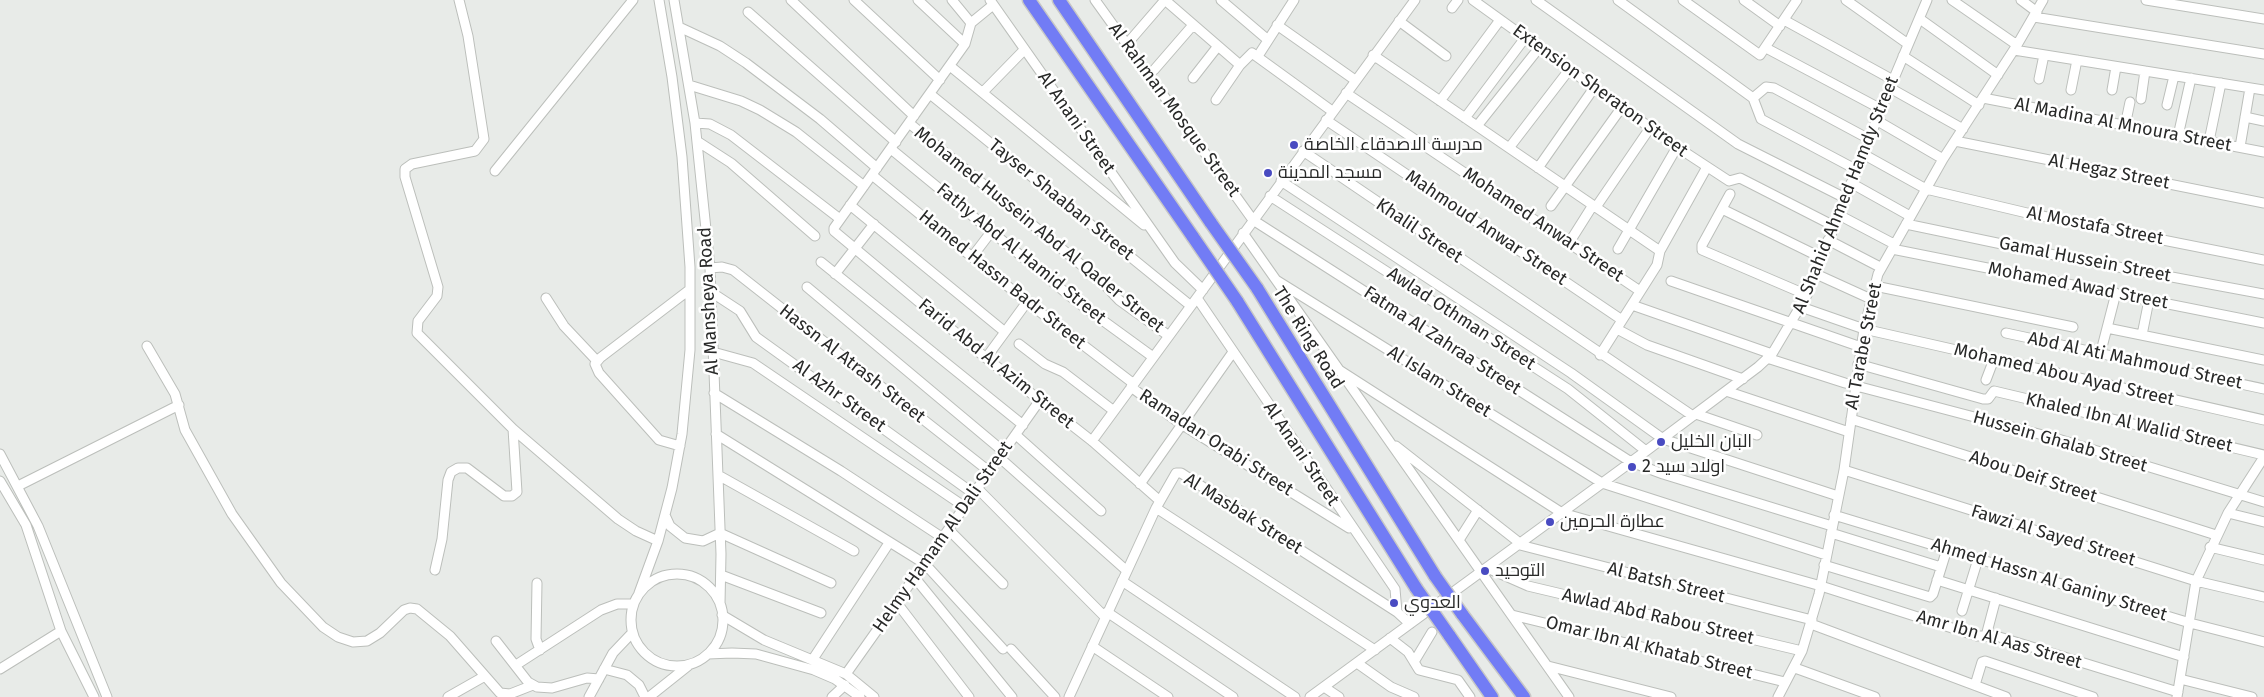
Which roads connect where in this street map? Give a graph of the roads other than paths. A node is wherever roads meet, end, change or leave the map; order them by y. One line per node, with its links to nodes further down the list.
1 (459, 0): 219 (street)
2 (632, 0): 121 (street)
3 (660, 0): 165 (street, Al Mansheya Road)
4 (674, 0): 41 (street, Al Mansheya Road)
5 (791, 0): 96 (street, Mohamed Hussein Abd Al Qader Street)
6 (854, 0): 71 (street)
7 (918, 0): 45 (street)
8 (952, 0): 38 (street)
9 (1029, 0): 352 (highway, bridge)
10 (1059, 0): 353 (highway, The Ring Road, bridge)
11 (1095, 0): 46 (street, Al Rahman Mosque Street)
12 (1165, 0): 40 (street); 46 (street)
13 (1222, 0): 44 (street)
14 (1403, 0): 30 (street)
15 (1458, 0): 31 (street)
16 (1473, 0): 36 (street, Extension Sheraton Street)
17 (1536, 0): 130 (street)
18 (1618, 0): 84 (street)
19 (1683, 0): 50 (street)
20 (1744, 0): 39 (street)
21 (1797, 0): 39 (street)
22 (1846, 0): 47 (street)
23 (1926, 0): 34 (street, Al Shahid Ahmed Hamdy Street)
24 (1952, 0): 51 (street)
25 (2021, 0): 33 (street)
26 (2042, 0): 33 (street, Al Tarabe Street)
27 (2146, 0): 35 (street)
28 (991, 2): 38 (street); 52 (street, Al Anani Street)
29 (1289, 2): 42 (street)
30 (1413, 3): 37 (street)
31 (1452, 8)
32 (748, 12): 110 (street, Fathy Abd Al Hamid Street)
33 (2035, 14): 51 (street, Al Tarabe Street); 53 (street)
34 (1920, 19): 47 (street, Al Shahid Ahmed Hamdy Street); 66 (street)
35 (2264, 19)
36 (1500, 20): 43 (street, Extension Sheraton Street); 87 (street)
37 (1399, 22): 54 (street); 57 (street)
38 (972, 23): 45 (street)
39 (1782, 23): 50 (street); 75 (street)
40 (1193, 25): 48 (street); 63 (street)
41 (679, 26): 74 (street, Al Mansheya Road); 122 (street, Hamed Hassn Badr Street)
42 (1277, 26): 44 (street); 72 (street)
43 (1525, 38): 49 (street, Extension Sheraton Street); 94 (street)
44 (1268, 40): 56 (street)
45 (965, 44): 61 (street)
46 (1127, 44): 138 (street, Al Rahman Mosque Street)
47 (1908, 44): 58 (street, Al Shahid Ahmed Hamdy Street)
48 (1218, 46): 60 (street); 68 (street)
49 (1539, 48): 64 (street, Extension Sheraton Street); 101 (street)
50 (1766, 48): 92 (street)
51 (2016, 48): 55 (street); 66 (street, Al Tarabe Street)
52 (1024, 50): 81 (street); 144 (street, Al Anani Street)
53 (2264, 54)
54 (1373, 55): 72 (street); 87 (street)
55 (2044, 55): 59 (street); 70 (street)
56 (1258, 56): 60 (street); 93 (street)
57 (1446, 56)
58 (1903, 56): 75 (street, Al Shahid Ahmed Hamdy Street); 88 (street)
59 (2076, 60): 62 (street); 78 (street)
60 (1240, 65): 86 (street)
61 (950, 66): 71 (street); 81 (street)
62 (2116, 67): 65 (street); 79 (street)
63 (1154, 70)
64 (1570, 70): 76 (street, Extension Sheraton Street); 113 (street)
65 (2145, 71): 67 (street); 85 (street)
66 (1998, 75): 88 (street, Al Tarabe Street)
67 (2174, 76): 69 (street); 90 (street)
68 (1193, 78)
69 (2191, 78): 73 (street); 105 (street)
70 (2039, 79)
71 (940, 80): 83 (street)
72 (1355, 80): 82 (street)
73 (2221, 83): 77 (street); 109 (street)
74 (689, 84): 100 (street, Al Mansheya Road); 125 (street)
75 (1891, 84): 92 (street, Al Shahid Ahmed Hamdy Street); 104 (street)
76 (1594, 88): 91 (street, Extension Sheraton Street); 119 (street)
77 (2250, 88): 80 (street); 95 (street)
78 (2071, 90)
79 (2112, 90)
80 (2264, 90)
81 (983, 92): 144 (street)
82 (1346, 93): 93 (street); 148 (street, Mohamed Anwar Street)
83 (930, 94): 96 (street); 176 (street, Tayser Shaaban Street)
84 (1753, 98): 106 (street); 120 (street)
85 (2141, 99)
86 (1216, 100)
87 (1440, 101): 94 (street)
88 (1981, 102): 102 (street, Al Madina Al Mnoura Street); 104 (street, Al Tarabe Street)
89 (2130, 102): 102 (street)
90 (2168, 105)
91 (1622, 107): 103 (street, Extension Sheraton Street); 126 (street)
92 (1881, 109): 98 (street, Al Shahid Ahmed Hamdy Street)
93 (1332, 111): 97 (street)
94 (1465, 118): 101 (street)
95 (2245, 118): 99 (street); 112 (street)
96 (912, 120): 110 (street); 188 (street, Mohamed Hussein Abd Al Qader Street)
97 (1326, 120): 114 (street); 181 (street, Mahmoud Anwar Street)
98 (1876, 120): 106 (street, Al Shahid Ahmed Hamdy Street); 117 (street)
99 (2264, 121)
100 (695, 123): 107 (street, Al Mansheya Road); 137 (street)
101 (1477, 126): 113 (street)
102 (2126, 126): 105 (street, Al Madina Al Mnoura Street)
103 (1650, 128): 111 (street, Extension Sheraton Street); 134 (street)
104 (1963, 130): 108 (street, Al Tarabe Street)
105 (2178, 136): 109 (street, Al Madina Al Mnoura Street)
106 (1869, 139): 116 (street, Al Shahid Ahmed Hamdy Street)
107 (697, 141): 146 (street); 158 (street, Al Mansheya Road)
108 (1955, 141): 117 (street, Al Tarabe Street); 131 (street, Al Hegaz Street)
109 (2209, 141): 112 (street, Al Madina Al Mnoura Street)
110 (893, 146): 122 (street); 143 (street, Fathy Abd Al Hamid Street)
111 (1677, 147): 118 (street, Extension Sheraton Street); 142 (street)
112 (2240, 147): 115 (street, Al Madina Al Mnoura Street)
113 (1509, 148): 119 (street)
114 (1302, 151): 123 (street); 194 (street, Khalil Street)
115 (2264, 152)
116 (1863, 154): 120 (street, Al Shahid Ahmed Hamdy Street); 127 (street, Al Mostafa Street)
117 (1944, 159): 127 (street, Al Tarabe Street)
118 (1707, 167): 141 (street, Extension Sheraton Street); 152 (street)
119 (1538, 168): 126 (street)
120 (1856, 170): 124 (street, Al Shahid Ahmed Hamdy Street)
121 (495, 171)
122 (874, 172): 125 (street); 153 (street, Hamed Hassn Badr Street)
123 (1281, 181): 129 (street); 224 (street)
124 (1851, 182): 130 (street, Al Shahid Ahmed Hamdy Street); 139 (street, Gamal Hussein Street)
125 (864, 186): 132 (street)
126 (1564, 186): 133 (street); 134 (street)
127 (1926, 189): 139 (street, Al Tarabe Street); 155 (street, Al Mostafa Street)
128 (1730, 194): 135 (street)
129 (1270, 196): 138 (street); 228 (street, Awlad Othman Street)
130 (1845, 198): 136 (street, Al Shahid Ahmed Hamdy Street)
131 (2264, 203)
132 (850, 205): 137 (street); 140 (street)
133 (1551, 206)
134 (1595, 206): 142 (street); 148 (street)
135 (1722, 209): 154 (street); 171 (street)
136 (1838, 215): 141 (street, Al Shahid Ahmed Hamdy Street); 149 (street, Mohamed Awad Street)
137 (840, 219): 151 (street, Farid Abd Al Azim Street)
138 (1253, 220): 145 (street); 232 (street, Fatma Al Zahraa Street)
139 (1908, 220): 149 (street, Al Tarabe Street); 170 (street, Gamal Hussein Street)
140 (874, 224): 151 (street); 185 (street)
141 (1834, 226): 147 (street, Al Shahid Ahmed Hamdy Street)
142 (1630, 231): 150 (street); 152 (street)
143 (991, 232): 153 (street); 197 (street, Fathy Abd Al Hamid Street)
144 (1154, 233): 166 (street, Al Anani Street)
145 (1243, 233): 161 (street); 166 (street)
146 (815, 236)
147 (1828, 240): 154 (street, Al Shahid Ahmed Hamdy Street); 157 (street)
148 (1569, 243): 167 (street, Mohamed Anwar Street)
149 (1893, 246): 157 (street, Al Tarabe Street); 169 (street, Mohamed Awad Street)
150 (1618, 249)
151 (854, 250): 159 (street); 198 (street, Farid Abd Al Azim Street)
152 (1660, 251): 167 (street)
153 (972, 257): 175 (street, Hamed Hassn Badr Street)
154 (1822, 258): 160 (street, Al Shahid Ahmed Hamdy Street)
155 (2264, 260)
156 (821, 262): 159 (street)
157 (1880, 267): 163 (street, Al Tarabe Street)
158 (710, 268): 168 (street, Al Mansheya Road); 235 (street, Hassn Al Atrash Street)
159 (836, 274): 218 (street)
160 (1816, 274): 171 (street, Al Shahid Ahmed Hamdy Street); 173 (street)
161 (1276, 280): 203 (street); 239 (street, Al Islam Street)
162 (1671, 280): 179 (street)
163 (1875, 286): 173 (street, Al Tarabe Street); 182 (street)
164 (807, 287): 230 (street)
165 (689, 290): 201 (street); 227 (street, Al Mansheya Road)
166 (1203, 290): 176 (street)
167 (1640, 291): 177 (street)
168 (711, 292): 192 (street, Al Mansheya Road); 241 (street, Al Azhr Street)
169 (2116, 293): 174 (street, Mohamed Awad Street); 183 (street)
170 (2264, 294)
171 (1807, 295): 178 (street, Al Shahid Ahmed Hamdy Street)
172 (546, 298): 201 (street)
173 (1871, 299): 184 (street, Al Tarabe Street)
174 (2149, 300): 180 (street, Mohamed Awad Street); 187 (street)
175 (1027, 302): 185 (street); 207 (street, Hamed Hassn Badr Street)
176 (1194, 302): 188 (street); 193 (street, Al Anani Street)
177 (1632, 305): 181 (street); 196 (street, Hussein Ghalab Street)
178 (1801, 307): 179 (street, Al Shahid Ahmed Hamdy Street); 184 (street, Mohamed Abou Ayad Street)
179 (1792, 323): 191 (street); 196 (street, Al Shahid Ahmed Hamdy Street)
180 (2264, 323)
181 (1619, 324): 194 (street); 204 (street, Mahmoud Anwar Street)
182 (2073, 326)
183 (2107, 328): 187 (street); 195 (street)
184 (1864, 329): 191 (street, Al Tarabe Street); 199 (street, Mohamed Abou Ayad Street)
185 (1005, 332): 198 (street)
186 (2006, 333): 195 (street, Abd Al Ati Mahmoud Street)
187 (2142, 335): 200 (street)
188 (1169, 336): 197 (street)
189 (1019, 344): 213 (street)
190 (148, 346): 212 (street)
191 (1861, 347): 202 (street, Al Tarabe Street)
192 (713, 352): 210 (street, Al Mansheya Road); 246 (street)
193 (1233, 352): 217 (street); 256 (street, Al Anani Street)
194 (1600, 355): 214 (street, Khalil Street)
195 (2100, 355): 208 (street, Abd Al Ati Mahmoud Street)
196 (1770, 356): 204 (street, Al Shahid Ahmed Hamdy Street); 206 (street, Hussein Ghalab Street)
197 (1153, 357): 207 (street)
198 (986, 358): 211 (street, Farid Abd Al Azim Street)
199 (1994, 359): 205 (street); 216 (street, Mohamed Abou Ayad Street)
200 (2264, 360)
201 (596, 361): 227 (street)
202 (1858, 364): 206 (street, Al Tarabe Street); 231 (street, Khaled Ibn Al Walid Street)
203 (1336, 368): 225 (street); 249 (street)
204 (1743, 379): 209 (street, Al Shahid Ahmed Hamdy Street)
205 (1986, 380)
206 (1855, 384): 215 (street, Al Tarabe Street); 243 (street, Hussein Ghalab Street)
207 (1132, 386): 213 (street); 217 (street, Ramadan Orabi Street)
208 (2264, 389)
209 (1726, 391): 214 (street, Al Shahid Ahmed Hamdy Street); 220 (street)
210 (714, 393): 221 (street, Al Mansheya Road); 259 (street)
211 (1040, 400): 218 (street, Helmy Hamam Al Dali Street); 226 (street, Farid Abd Al Azim Street)
212 (179, 405): 240 (street); 324 (street)
213 (1114, 411): 226 (street)
214 (1695, 415): 223 (street, Khalil Street); 224 (street, Al Shahid Ahmed Hamdy Street)
215 (1851, 419): 220 (street, Al Tarabe Street); 258 (street, Abou Deif Street)
216 (2264, 420)
217 (1181, 424): 238 (street); 256 (street, Ramadan Orabi Street)
218 (1023, 425): 222 (street, Helmy Hamam Al Dali Street)
219 (513, 429): 261 (street); 273 (street)
220 (1849, 432): 234 (street, Al Tarabe Street)
221 (716, 434): 236 (street, Al Mansheya Road); 262 (street)
222 (1016, 435): 230 (street, Helmy Hamam Al Dali Street); 248 (street)
223 (1757, 435)
224 (1663, 439): 228 (street, Al Shahid Ahmed Hamdy Street); 242 (street)
225 (1388, 440): 247 (street); 260 (street)
226 (1092, 441): 238 (street, Farid Abd Al Azim Street)
227 (680, 446): 251 (street, Al Mansheya Road)
228 (1646, 451): 232 (street, Al Shahid Ahmed Hamdy Street)
229 (0, 454): 240 (street)
230 (1002, 455): 235 (street, Helmy Hamam Al Dali Street); 275 (street)
231 (2264, 456): 233 (street)
232 (1631, 462): 239 (street, Al Shahid Ahmed Hamdy Street); 254 (street, Fatma Al Zahraa Street)
233 (2261, 467): 243 (street)
234 (1844, 470): 242 (street, Al Tarabe Street); 280 (street, Fawzi Al Sayed Street)
235 (990, 472): 241 (street, Helmy Hamam Al Dali Street)
236 (718, 475): 257 (street, Al Mansheya Road); 266 (street)
237 (0, 481): 301 (street)
238 (1140, 484): 245 (street, Farid Abd Al Azim Street)
239 (1602, 484): 249 (street, Al Shahid Ahmed Hamdy Street); 267 (street, Al Islam Street)
240 (18, 486): 335 (street)
241 (976, 492): 246 (street, Helmy Hamam Al Dali Street); 296 (street, Al Azhr Street)
242 (1838, 496): 252 (street, Al Tarabe Street)
243 (2238, 496): 244 (street, Hussein Ghalab Street); 250 (street)
244 (2264, 502)
245 (1158, 504): 275 (street, Al Masbak Street); 293 (street, Al Masbak Street); 310 (street, Farid Abd Al Azim Street)
246 (965, 508): 255 (street, Helmy Hamam Al Dali Street)
247 (1478, 510): 260 (street); 263 (street)
248 (1101, 511)
249 (1562, 513): 263 (street, Al Shahid Ahmed Hamdy Street); 284 (street, Amr Ibn Al Aas Street)
250 (2228, 513): 253 (street); 258 (street)
251 (666, 515): 257 (street); 261 (street, Al Mansheya Road)
252 (1834, 515): 254 (street, Al Tarabe Street); 265 (street, Ahmed Hassn Al Ganiny Street)
253 (2264, 522)
254 (1832, 529): 267 (street, Al Tarabe Street); 272 (street, Fatma Al Zahraa Street)
255 (949, 530): 259 (street, Helmy Hamam Al Dali Street); 283 (street)
256 (1352, 530): 293 (street, Al Anani Street)
257 (720, 533): 276 (street, Al Mansheya Road); 282 (street)
258 (2216, 535): 264 (street)
259 (943, 538): 270 (street, Helmy Hamam Al Dali Street)
260 (1459, 540): 274 (street)
261 (658, 541): 286 (street, Al Mansheya Road)
262 (889, 543): 270 (street); 314 (street)
263 (1520, 545): 274 (street, Al Shahid Ahmed Hamdy Street); 298 (street, Al Batsh Street)
264 (2210, 547): 269 (street); 280 (street)
265 (1947, 550): 268 (street, Ahmed Hassn Al Ganiny Street); 272 (street)
266 (854, 551)
267 (1826, 555): 271 (street, Al Tarabe Street)
268 (1978, 559): 285 (street); 300 (street, Ahmed Hassn Al Ganiny Street)
269 (2264, 560)
270 (925, 564): 277 (street, Helmy Hamam Al Dali Street); 344 (street)
271 (1824, 566): 278 (street); 284 (street, Al Tarabe Street)
272 (1941, 567): 278 (street)
273 (435, 570)
274 (1484, 570): 297 (street); 299 (street, Al Shahid Ahmed Hamdy Street); 311 (street, Awlad Abd Rabou Street)
275 (1127, 571): 279 (street, Al Masbak Street)
276 (721, 574): 291 (street, Al Mansheya Road); 294 (street)
277 (915, 578): 289 (street, Helmy Hamam Al Dali Street); 343 (street)
278 (1937, 580): 285 (street)
279 (1122, 581): 296 (street, Al Masbak Street); 348 (street)
280 (2196, 581): 287 (street, Fawzi Al Sayed Street); 300 (street)
281 (537, 583): 309 (street)
282 (831, 583)
283 (1003, 584)
284 (1821, 586): 298 (street, Al Tarabe Street); 304 (street, Amr Ibn Al Aas Street)
285 (1969, 590): 288 (street); 292 (street)
286 (639, 593): 290 (street); 291 (street)
287 (2264, 596)
288 (1996, 598): 304 (street); 313 (street)
289 (897, 603): 323 (street, Helmy Hamam Al Dali Street); 342 (street)
290 (634, 604): 303 (street); 309 (street)
291 (720, 604): 295 (street)
292 (1962, 611)
293 (1397, 612): 299 (street, Al Masbak Street)
294 (821, 613)
295 (722, 615): 312 (street); 314 (street)
296 (1106, 615): 308 (street, Al Masbak Street); 347 (street, Al Azhr Street)
297 (1512, 615): 319 (street); 327 (street, Omar Ibn Al Khatab Street)
298 (1812, 622): 311 (street, Al Tarabe Street); 330 (street, Al Batsh Street)
299 (1410, 624): 305 (street, Al Shahid Ahmed Hamdy Street)
300 (2190, 624): 307 (street, Ahmed Hassn Al Ganiny Street); 313 (street)
301 (61, 631): 321 (street); 334 (street)
302 (1432, 632): 315 (street)
303 (632, 633): 318 (street); 322 (street)
304 (1986, 636): 332 (street, Amr Ibn Al Aas Street)
305 (1390, 638): 310 (street, Al Shahid Ahmed Hamdy Street); 315 (street)
306 (496, 641): 317 (street)
307 (2264, 642)
308 (1092, 646): 345 (street, Al Masbak Street); 346 (street)
309 (540, 650): 317 (street)
310 (1374, 650): 316 (street, Al Shahid Ahmed Hamdy Street)
311 (1802, 651): 320 (street, Al Tarabe Street)
312 (708, 654): 318 (street); 329 (street)
313 (2184, 657): 326 (street)
314 (813, 659): 323 (street)
315 (1414, 662): 351 (street)
316 (1357, 663): 331 (street, Al Shahid Ahmed Hamdy Street); 333 (street)
317 (516, 665): 328 (street)
318 (690, 665): 338 (street)
319 (1548, 666): 354 (street); 355 (street)
320 (1795, 668): 327 (street, Al Tarabe Street); 357 (street)
321 (0, 669)
322 (604, 669): 325 (street); 338 (street)
323 (846, 674): 341 (street)
324 (485, 676): 328 (street); 336 (street)
325 (599, 679): 328 (street); 337 (street)
326 (2180, 679): 332 (street); 360 (street)
327 (1785, 682): 356 (street, Al Tarabe Street)
328 (533, 685)
329 (845, 685): 339 (street); 340 (street)
330 (1975, 685): 358 (street, Al Batsh Street); 359 (street)
331 (1324, 687): 349 (street, Al Shahid Ahmed Hamdy Street); 350 (street)
332 (2177, 694)
333 (1409, 696)
334 (94, 697)
335 (107, 697)
336 (448, 697)
337 (589, 697)
338 (647, 697)
339 (832, 697)
340 (860, 697)
341 (874, 697)
342 (969, 697)
343 (1012, 697)
344 (1055, 697)
345 (1069, 697)
346 (1168, 697)
347 (1233, 697)
348 (1295, 697)
349 (1310, 697)
350 (1339, 697)
351 (1470, 697)
352 (1492, 697)
353 (1524, 697)
354 (1570, 697)
355 (1671, 697)
356 (1778, 697)
357 (1875, 697)
358 (2006, 697)
359 (2093, 697)
360 (2252, 697)

